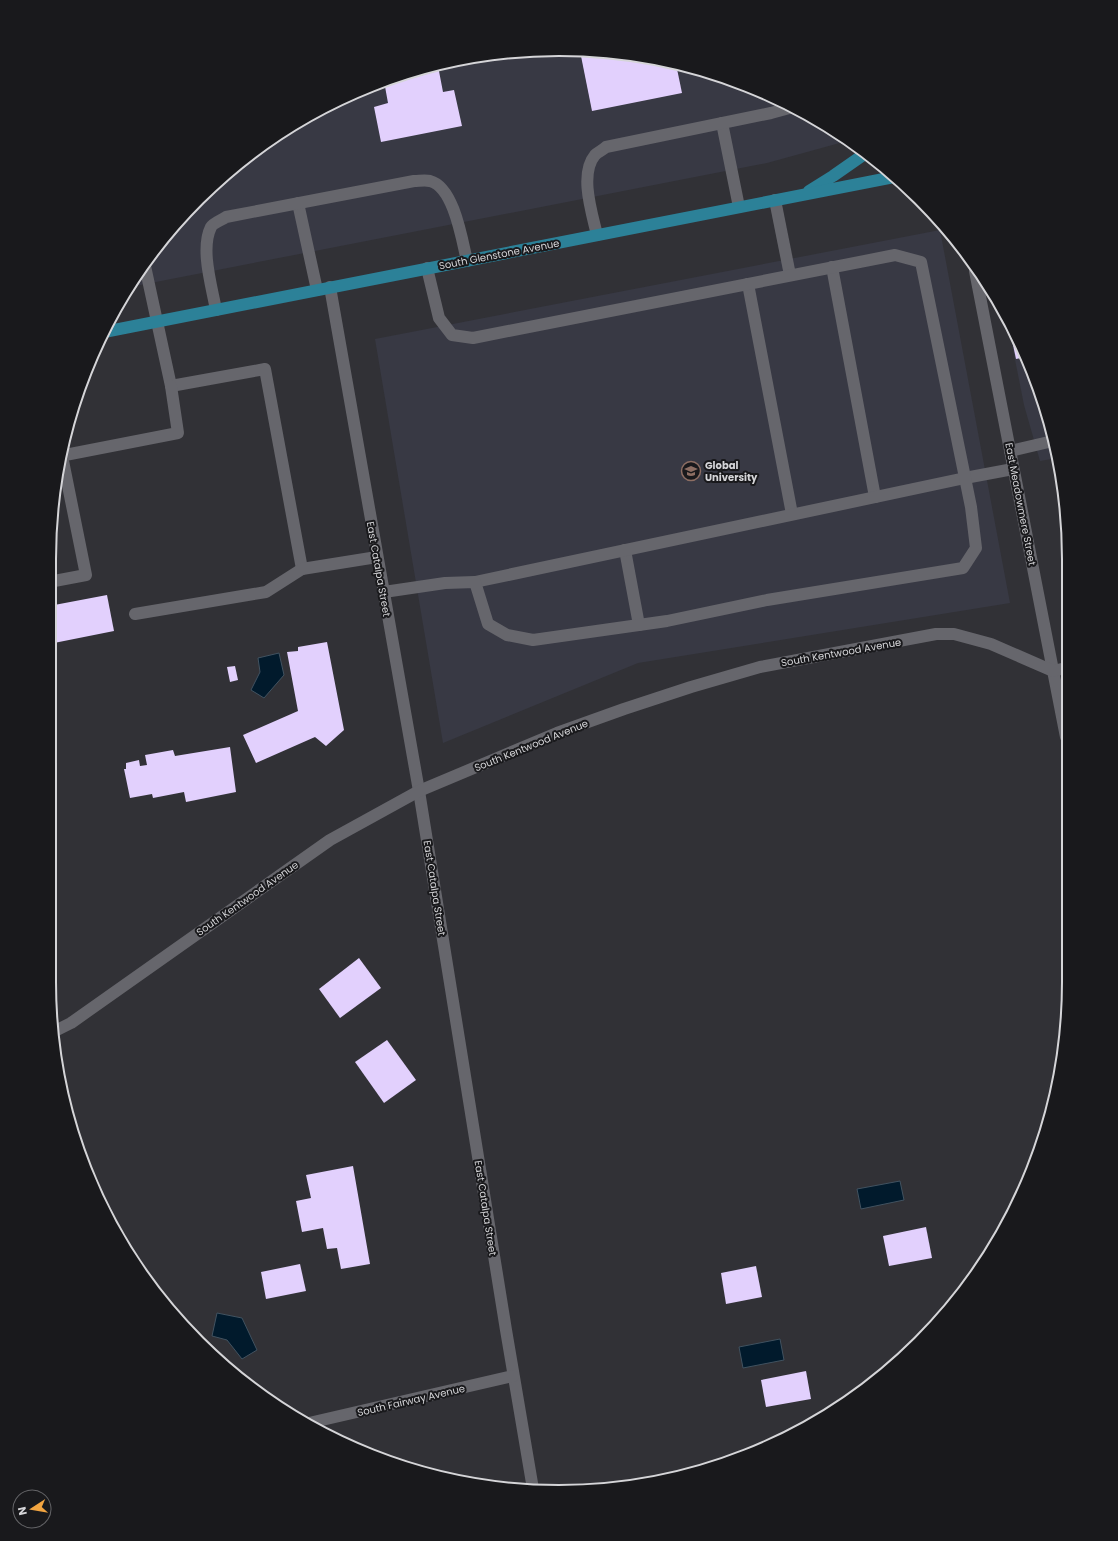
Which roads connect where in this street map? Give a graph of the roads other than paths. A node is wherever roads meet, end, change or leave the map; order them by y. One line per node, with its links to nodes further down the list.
1 (784, 109): 2 (street)
2 (722, 123): 8 (street); 9 (street)
3 (860, 156): 5 (main road)
4 (888, 178): 5 (main road, South Glenstone Avenue)
5 (802, 195): 6 (main road, South Glenstone Avenue)
6 (775, 200): 8 (main road, South Glenstone Avenue); 14 (street)
7 (298, 203): 10 (street); 18 (street); 19 (street)
8 (739, 207): 9 (main road, South Glenstone Avenue)
9 (597, 235): 10 (main road, South Glenstone Avenue)
10 (467, 261): 12 (main road, South Glenstone Avenue)
11 (832, 267): 14 (street); 28 (street); 29 (street)
12 (427, 268): 16 (street); 17 (main road, South Glenstone Avenue)
13 (146, 272): 20 (street)
14 (790, 275): 16 (street)
15 (977, 280): 24 (street, East Meadowmere Street)
16 (748, 284): 30 (street)
17 (330, 287): 18 (main road, South Glenstone Avenue); 32 (street, East Catalpa Street)
18 (317, 290): 19 (main road, South Glenstone Avenue)
19 (216, 310): 20 (main road, South Glenstone Avenue)
20 (156, 321): 21 (main road, South Glenstone Avenue); 22 (street)
21 (111, 330)
22 (171, 386): 25 (street); 33 (street)
23 (1048, 442): 24 (street)
24 (1010, 451): 26 (street, East Meadowmere Street)
25 (67, 455)
26 (1014, 469): 28 (street); 40 (street, East Meadowmere Street)
27 (64, 471): 34 (street)
28 (965, 478): 29 (street); 38 (street)
29 (875, 497): 30 (street)
30 (792, 514): 31 (street)
31 (625, 550): 35 (street); 38 (street)
32 (377, 557): 33 (street); 36 (street, East Catalpa Street)
33 (302, 569): 37 (street)
34 (56, 581)
35 (475, 582): 36 (street); 38 (street)
36 (384, 592): 42 (street, East Catalpa Street)
37 (135, 614)
38 (639, 625)
39 (1062, 669): 40 (street)
40 (1053, 671): 41 (street, East Meadowmere Street); 42 (street, South Kentwood Avenue)
41 (1062, 717)
42 (419, 791): 43 (street, South Kentwood Avenue); 44 (street, East Catalpa Street)
43 (58, 1030)
44 (513, 1376): 45 (street, South Fairway Avenue); 46 (street, East Catalpa Street)
45 (314, 1422)
46 (532, 1484)

